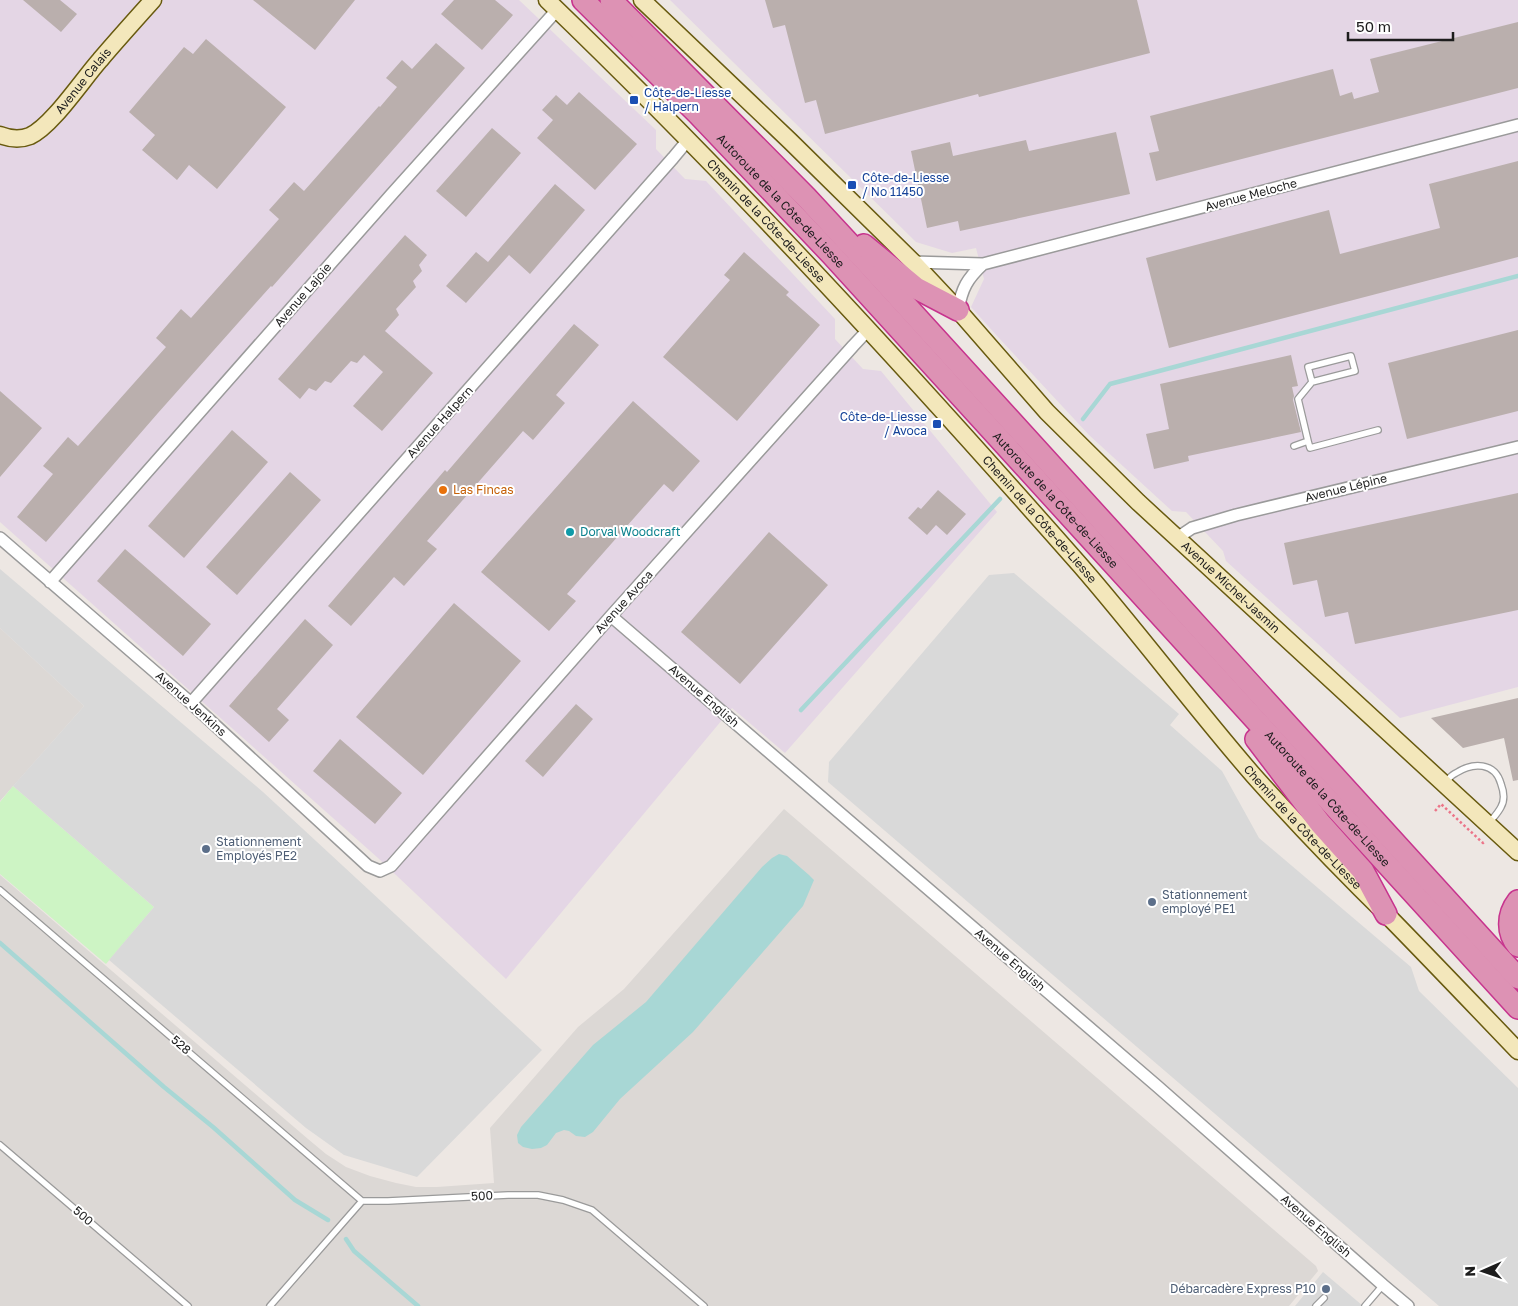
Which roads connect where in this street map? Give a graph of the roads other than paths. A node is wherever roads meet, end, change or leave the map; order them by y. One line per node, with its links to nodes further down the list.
1 (153, 0): 7 (main road, Avenue Calais)
2 (583, 0): 23 (highway, Autoroute de la Côte-de-Liesse)
3 (611, 0): 9 (highway, Autoroute de la Côte-de-Liesse)
4 (642, 0): 10 (main road)
5 (552, 5): 8 (main road, Chemin de la Côte-de-Liesse); 21 (street, Avenue Lajoie)
6 (1518, 125): 11 (street, Avenue Meloche)
7 (0, 135)
8 (688, 140): 13 (main road, Chemin de la Côte-de-Liesse); 24 (street, Avenue Halpern)
9 (806, 197): 12 (highway); 33 (highway, Autoroute de la Côte-de-Liesse)
10 (913, 262): 11 (street, Avenue Meloche); 12 (main road)
11 (983, 264): 12 (street)
12 (958, 310): 20 (main road, Avenue Michel-Jasmin)
13 (868, 330): 22 (street, Avenue Avoca); 31 (main road, Chemin de la Côte-de-Liesse)
14 (1312, 382): 14 (lane); 16 (lane)
15 (1378, 430): 16 (lane)
16 (1308, 441): 17 (lane)
17 (1294, 446)
18 (1518, 447): 20 (street, Avenue Lépine)
19 (0, 538): 21 (street, Avenue Jenkins)
20 (1177, 538): 25 (main road, Avenue Michel-Jasmin)
21 (50, 582): 24 (street, Avenue Jenkins)
22 (611, 616): 28 (street, Avenue Avoca); 38 (street, Avenue English)
23 (1172, 628): 31 (highway); 34 (highway, Autoroute de la Côte-de-Liesse)
24 (191, 703): 28 (street, Avenue Jenkins)
25 (1444, 784): 26 (main road, Avenue Michel-Jasmin); 26 (lane)
26 (1487, 831): 27 (main road, Avenue Michel-Jasmin)
27 (1518, 852)
28 (380, 871)
29 (0, 890): 37 (lane, 528)
30 (1518, 901): 32 (highway)
31 (1386, 914): 35 (main road, Chemin de la Côte-de-Liesse)
32 (1518, 946)
33 (1518, 978)
34 (1518, 1008)
35 (1518, 1050)
36 (0, 1145): 40 (lane, 500)
37 (362, 1201): 41 (lane); 42 (lane, 500)
38 (1382, 1285): 44 (lane); 45 (street, Avenue English)
39 (1324, 1298): 43 (lane)
40 (188, 1306)
41 (270, 1306)
42 (704, 1306)
43 (1316, 1306)
44 (1365, 1306)
45 (1408, 1306)

